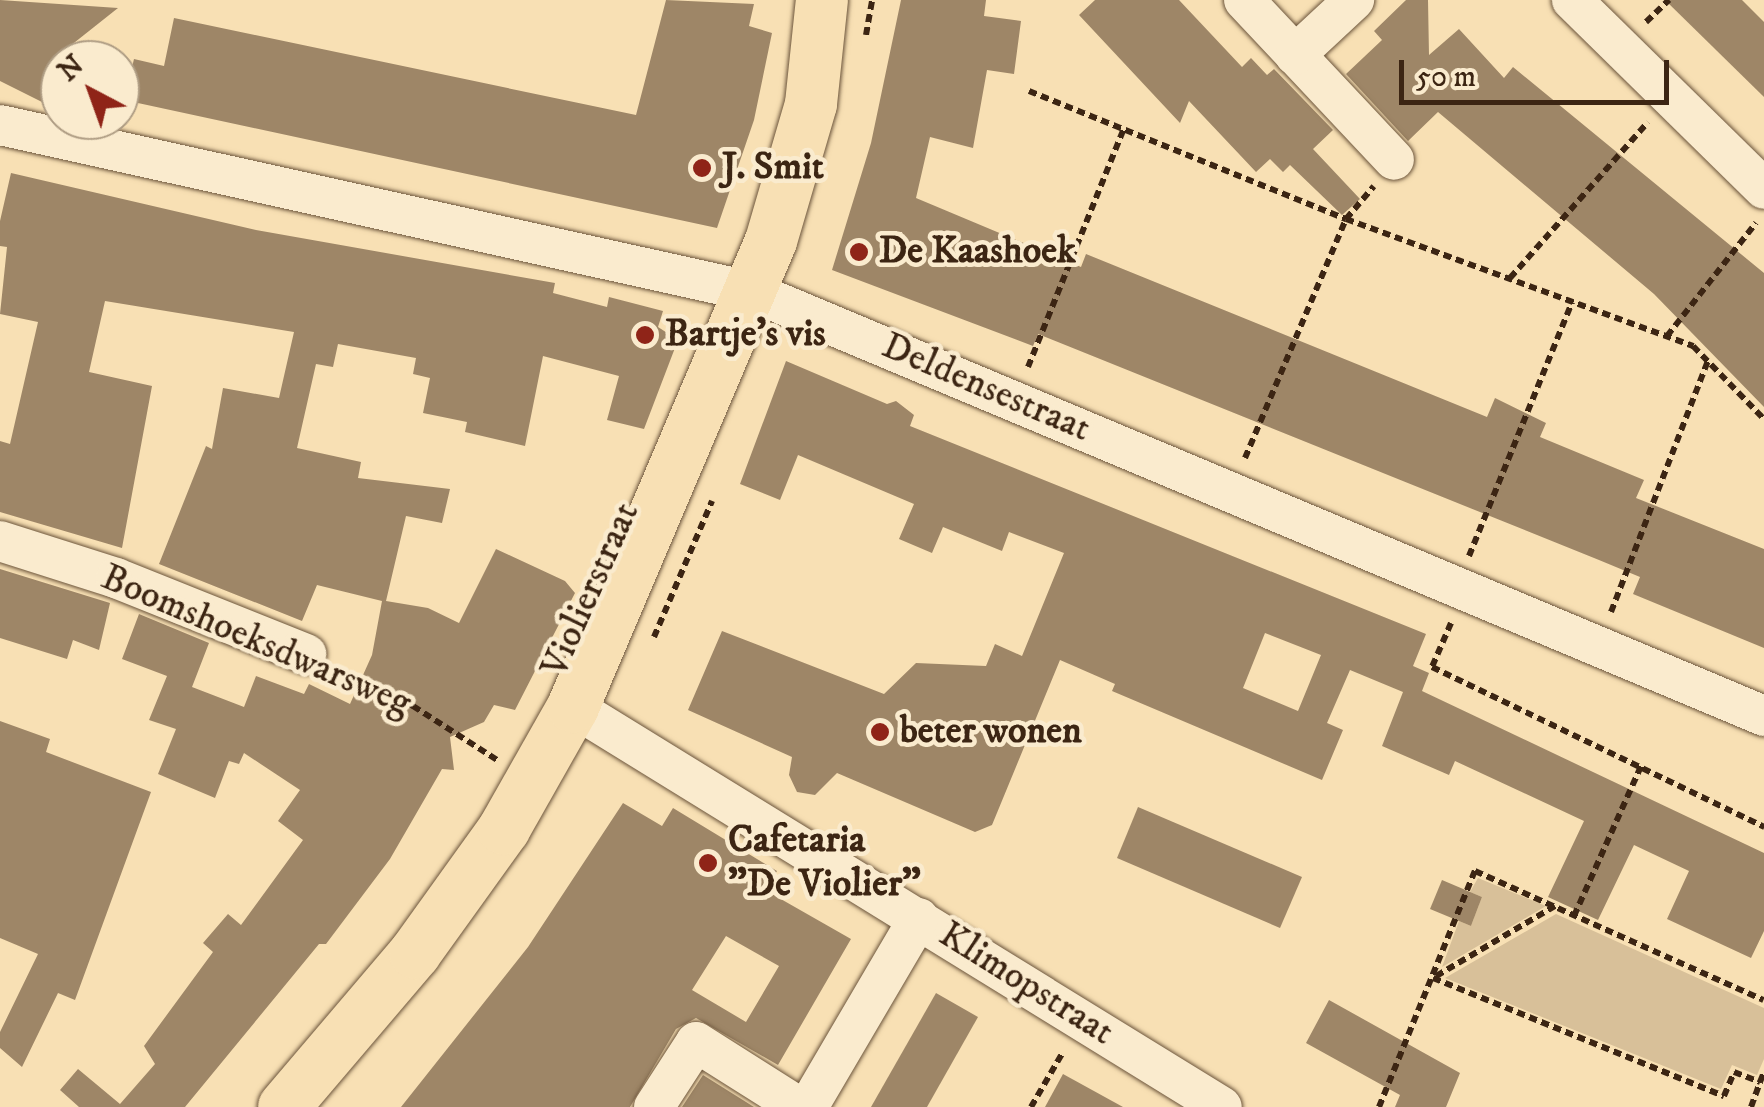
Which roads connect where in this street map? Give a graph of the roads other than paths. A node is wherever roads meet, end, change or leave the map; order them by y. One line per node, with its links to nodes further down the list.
1 (822, 0): 9 (main road, Violierstraat)
2 (1244, 0): 5 (street)
3 (1354, 0): 5 (street)
4 (1572, 0): 8 (street)
5 (1295, 55): 7 (street)
6 (0, 125): 9 (street, Deldensestraat)
7 (1394, 160)
8 (1764, 189)
9 (752, 292): 12 (main road, Violierstraat); 13 (street, Deldensestraat)
10 (0, 541): 11 (street, Boomshoeksdwarsweg)
11 (306, 654)
12 (573, 708): 14 (street, Klimopstraat); 15 (main road, Violierstraat)
13 (1764, 716)
14 (919, 918): 18 (street); 19 (street, Klimopstraat)
15 (284, 1107)
16 (654, 1107): 17 (street)
17 (798, 1107)
18 (808, 1107)
19 (1222, 1107)

